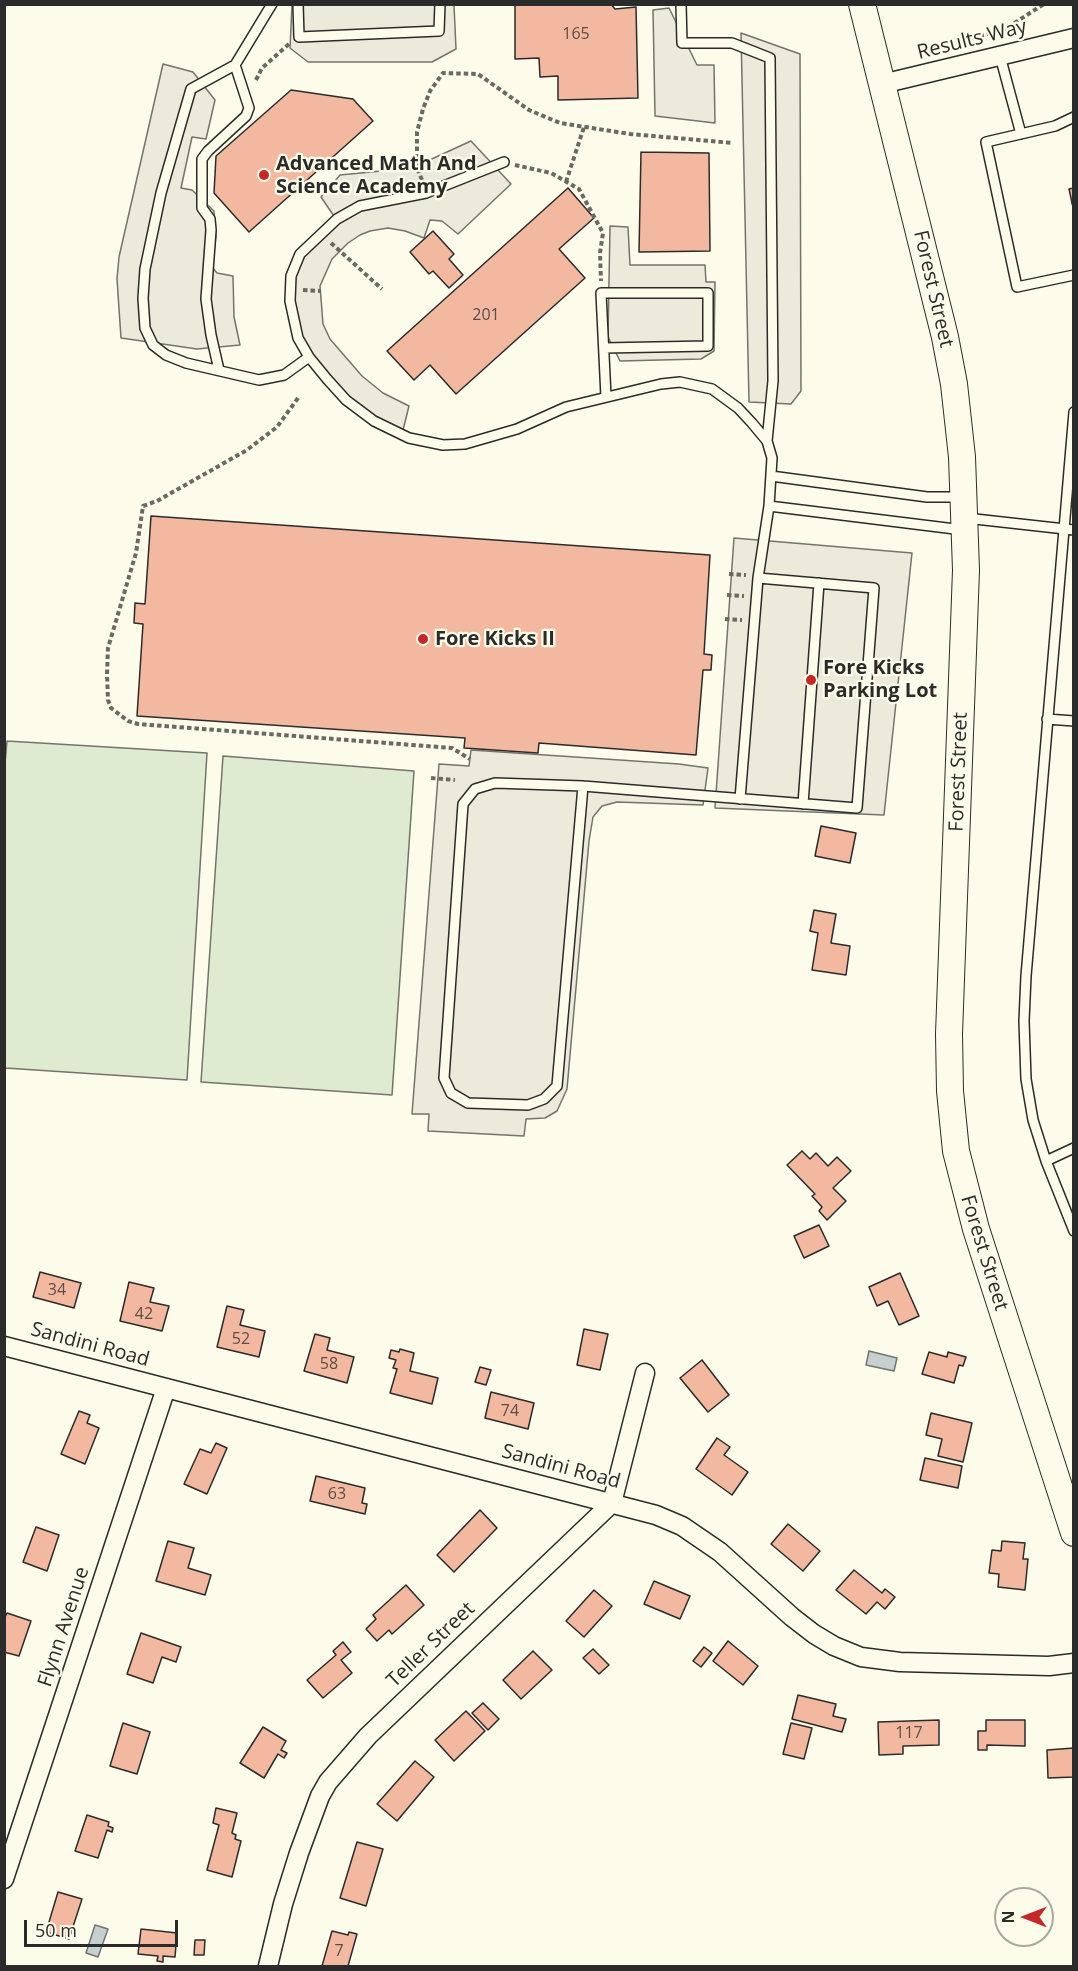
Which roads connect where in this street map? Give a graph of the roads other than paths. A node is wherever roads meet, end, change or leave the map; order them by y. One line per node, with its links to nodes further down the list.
1 (272, 4): 8 (lane)
2 (298, 4): 3 (lane)
3 (440, 4)
4 (681, 4): 19 (lane)
5 (862, 4): 9 (main road, Forest Street)
6 (1074, 38): 7 (street, Results Way)
7 (1000, 56): 9 (street, Results Way); 11 (lane)
8 (235, 65): 16 (lane); 16 (lane)
9 (882, 84): 23 (main road, Forest Street)
10 (1074, 117): 11 (lane)
11 (1021, 134): 13 (lane)
12 (504, 162): 15 (lane)
13 (1074, 275)
14 (604, 348): 14 (lane); 17 (lane)
15 (309, 357): 16 (lane); 17 (lane)
16 (219, 370)
17 (606, 397): 19 (lane)
18 (1074, 412): 20 (lane)
19 (767, 441): 21 (lane)
20 (1071, 470): 24 (lane)
21 (771, 476): 22 (lane); 23 (lane)
22 (769, 506): 23 (lane); 26 (lane)
23 (965, 515): 24 (lane); 40 (main road, Forest Street)
24 (1063, 529): 25 (lane); 28 (lane)
25 (1074, 530)
26 (758, 578): 27 (lane); 31 (lane)
27 (819, 583): 32 (lane); 32 (lane)
28 (1047, 719): 29 (lane); 34 (lane)
29 (1074, 721)
30 (584, 786): 30 (lane); 31 (lane)
31 (740, 799): 32 (lane)
32 (802, 804)
33 (1074, 1148): 34 (lane)
34 (1046, 1161): 35 (lane)
35 (1074, 1232)
36 (4, 1346): 38 (street, Sandini Road)
37 (645, 1373): 39 (street)
38 (166, 1388): 39 (street, Sandini Road); 42 (street, Flynn Avenue)
39 (612, 1503): 41 (street, Sandini Road); 43 (street, Teller Street)
40 (1074, 1533)
41 (1074, 1663)
42 (4, 1880)
43 (268, 1966)

